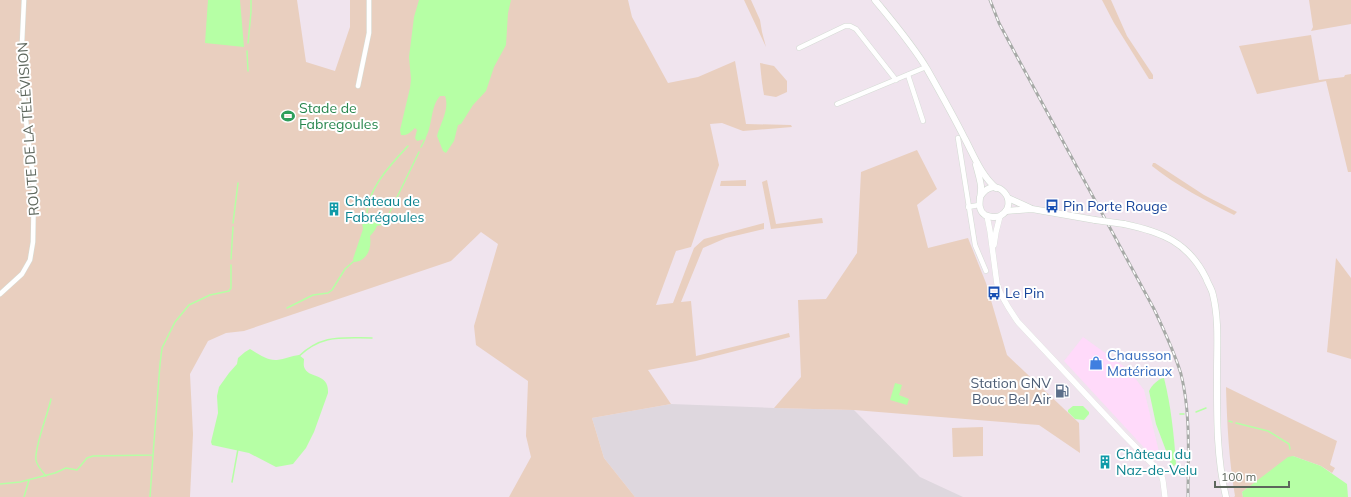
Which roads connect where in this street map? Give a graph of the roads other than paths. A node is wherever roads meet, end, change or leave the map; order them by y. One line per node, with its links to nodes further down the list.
1 (24, 0): 24 (street, ROUTE DE LA TÉLÉVISION)
2 (369, 0): 8 (street)
3 (875, 0): 5 (main road)
4 (799, 48): 7 (street)
5 (926, 68): 6 (street); 12 (main road)
6 (908, 75): 7 (street); 10 (street)
7 (896, 80): 9 (street)
8 (358, 86)
9 (837, 104)
10 (923, 121)
11 (958, 138): 17 (street)
12 (975, 160): 13 (main road); 14 (main road)
13 (996, 188): 14 (main road); 15 (main road)
14 (980, 197): 16 (main road)
15 (1008, 198): 18 (main road); 19 (main road)
16 (979, 205): 17 (street); 20 (main road)
17 (968, 208): 23 (street)
18 (1032, 209): 19 (main road); 26 (main road, bridge)
19 (1006, 211): 21 (main road)
20 (987, 216): 21 (main road); 22 (street)
21 (1000, 216): 22 (street)
22 (993, 259): 25 (street)
23 (986, 271)
24 (0, 294)
25 (1165, 497)
26 (1226, 497)

